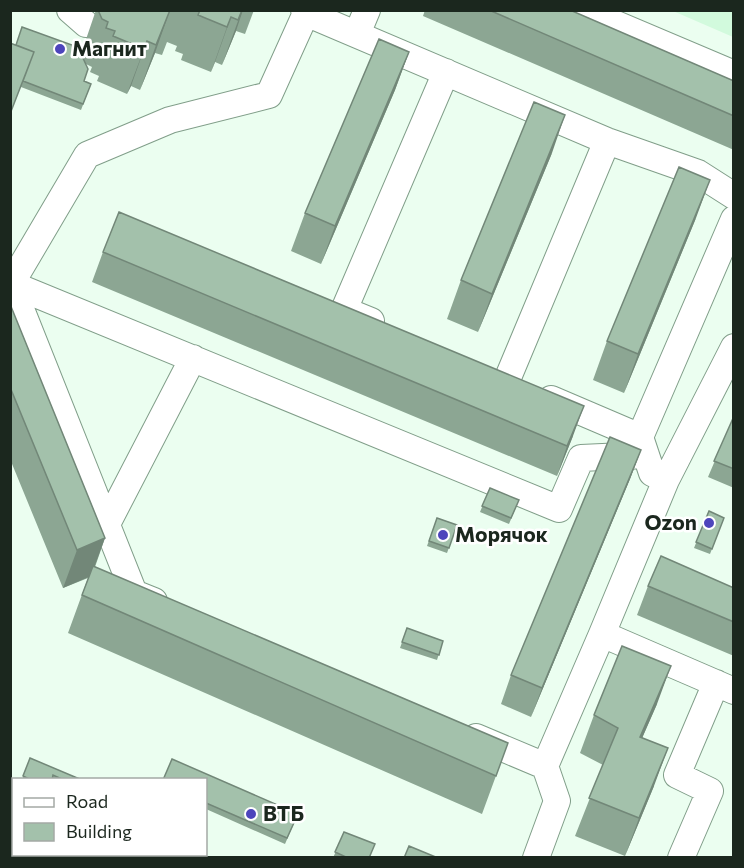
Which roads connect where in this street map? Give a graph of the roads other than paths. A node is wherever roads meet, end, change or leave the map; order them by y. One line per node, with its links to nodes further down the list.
1 (367, 10): 4 (street)
2 (583, 10): 6 (street)
3 (305, 12): 4 (street); 12 (street)
4 (357, 34): 5 (street)
5 (446, 72): 7 (street); 13 (street)
6 (734, 74)
7 (607, 141): 8 (street); 16 (street)
8 (698, 173): 9 (street); 10 (street)
9 (734, 176)
10 (734, 196)
11 (734, 219): 16 (street)
12 (11, 284): 15 (street); 18 (street)
13 (388, 328)
14 (734, 347): 17 (street)
15 (193, 358): 16 (street); 18 (street)
16 (643, 446): 17 (street)
17 (666, 480): 20 (street)
18 (106, 524): 19 (street)
19 (174, 609)
20 (602, 634): 21 (street); 23 (street)
21 (725, 687): 25 (street)
22 (457, 729): 23 (street)
23 (544, 766): 24 (street)
24 (536, 858)
25 (681, 858)

